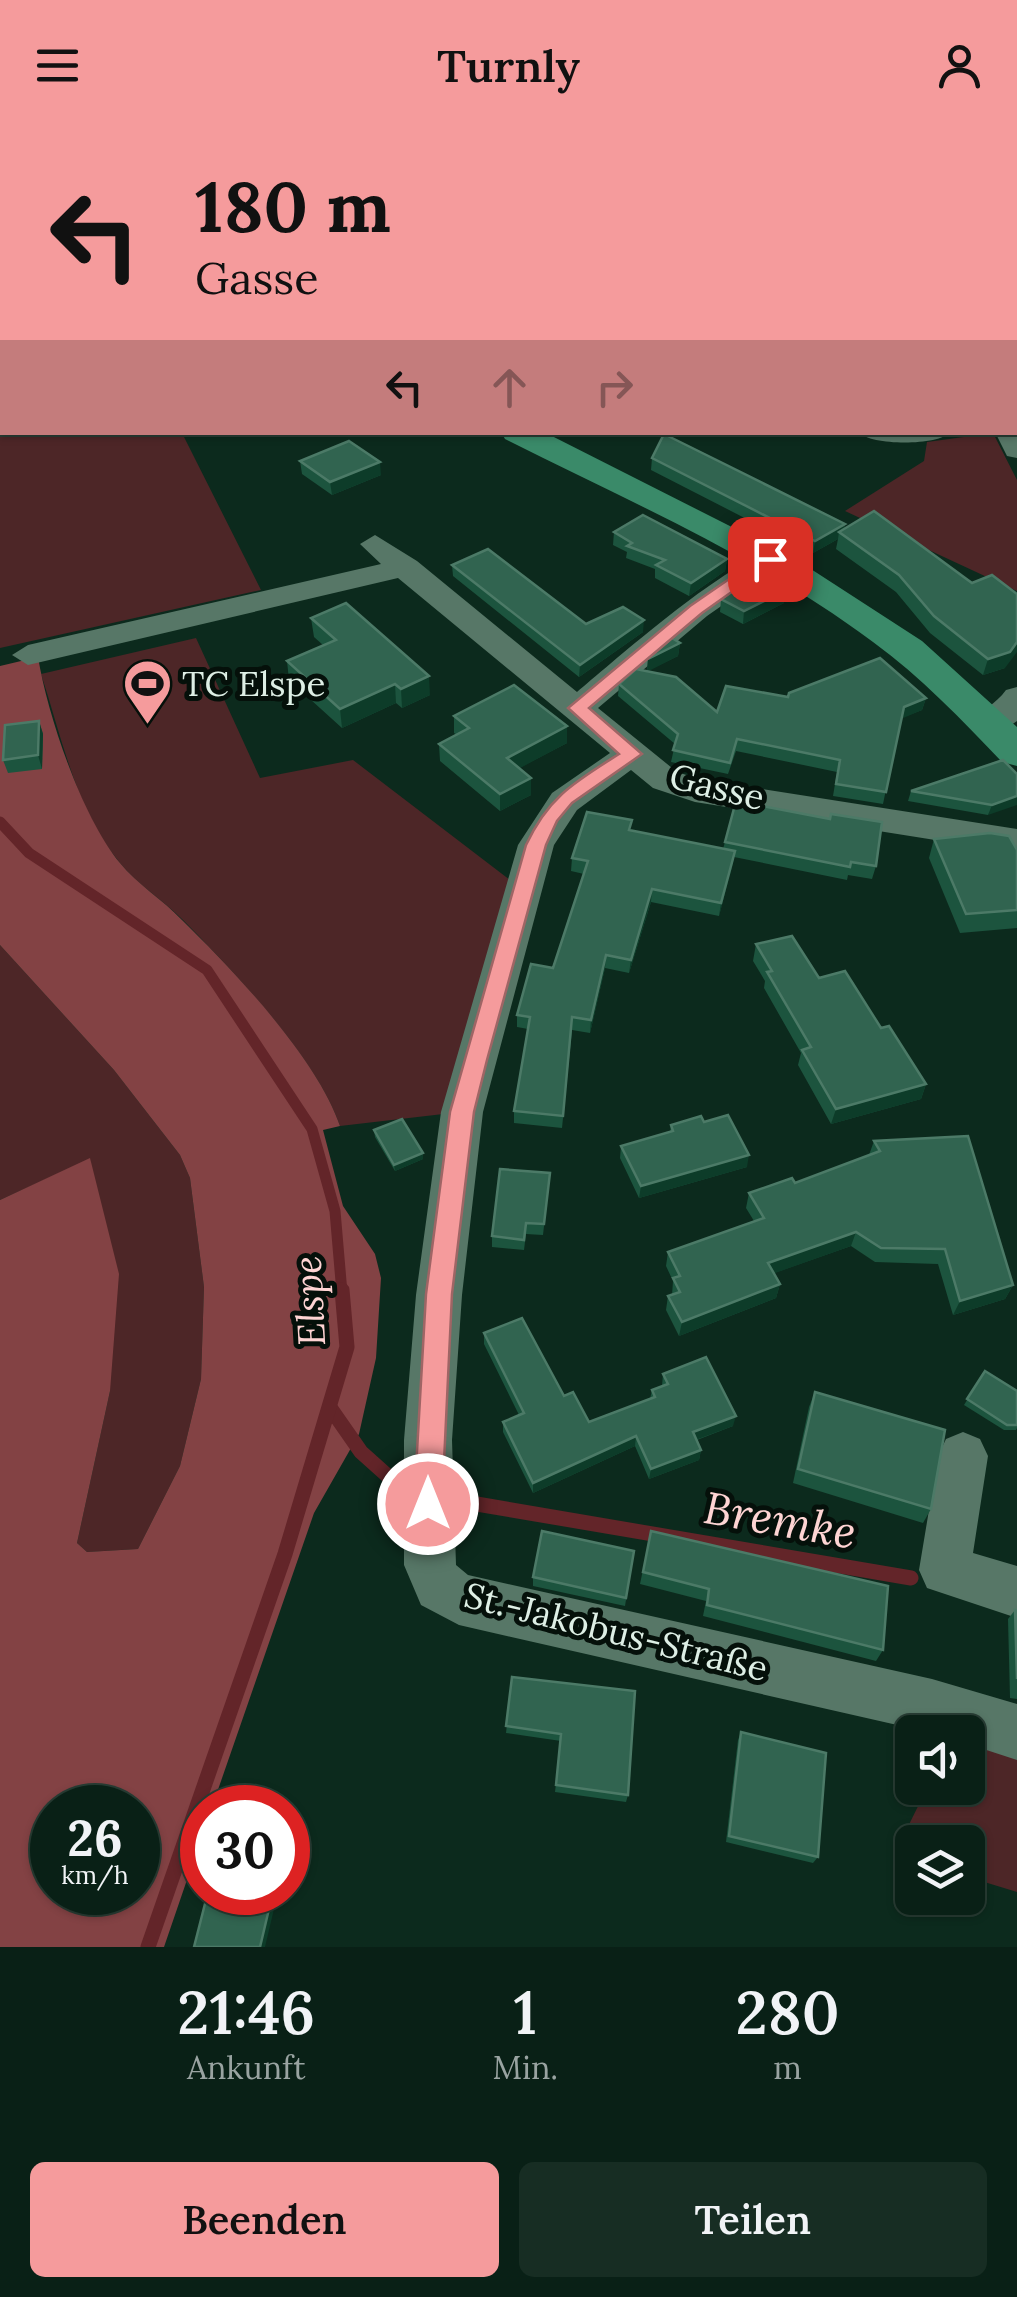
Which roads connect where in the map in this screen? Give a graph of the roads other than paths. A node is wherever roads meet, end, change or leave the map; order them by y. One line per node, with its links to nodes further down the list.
1 (523, 435): 3 (main road)
2 (374, 544): 4 (street, Gasse)
3 (770, 559): 7 (street); 8 (main road)
4 (407, 567): 5 (street); 7 (street, Gasse)
5 (28, 656)
6 (1017, 697): 8 (street)
7 (577, 708): 10 (street, Gasse)
8 (989, 724): 9 (main road)
9 (1017, 752)
10 (632, 754): 11 (street, Gasse); 14 (street, St.-Jakobus-Straße)
11 (1017, 841)
12 (963, 1456): 13 (street)
13 (1017, 1592)
14 (1005, 1728)

